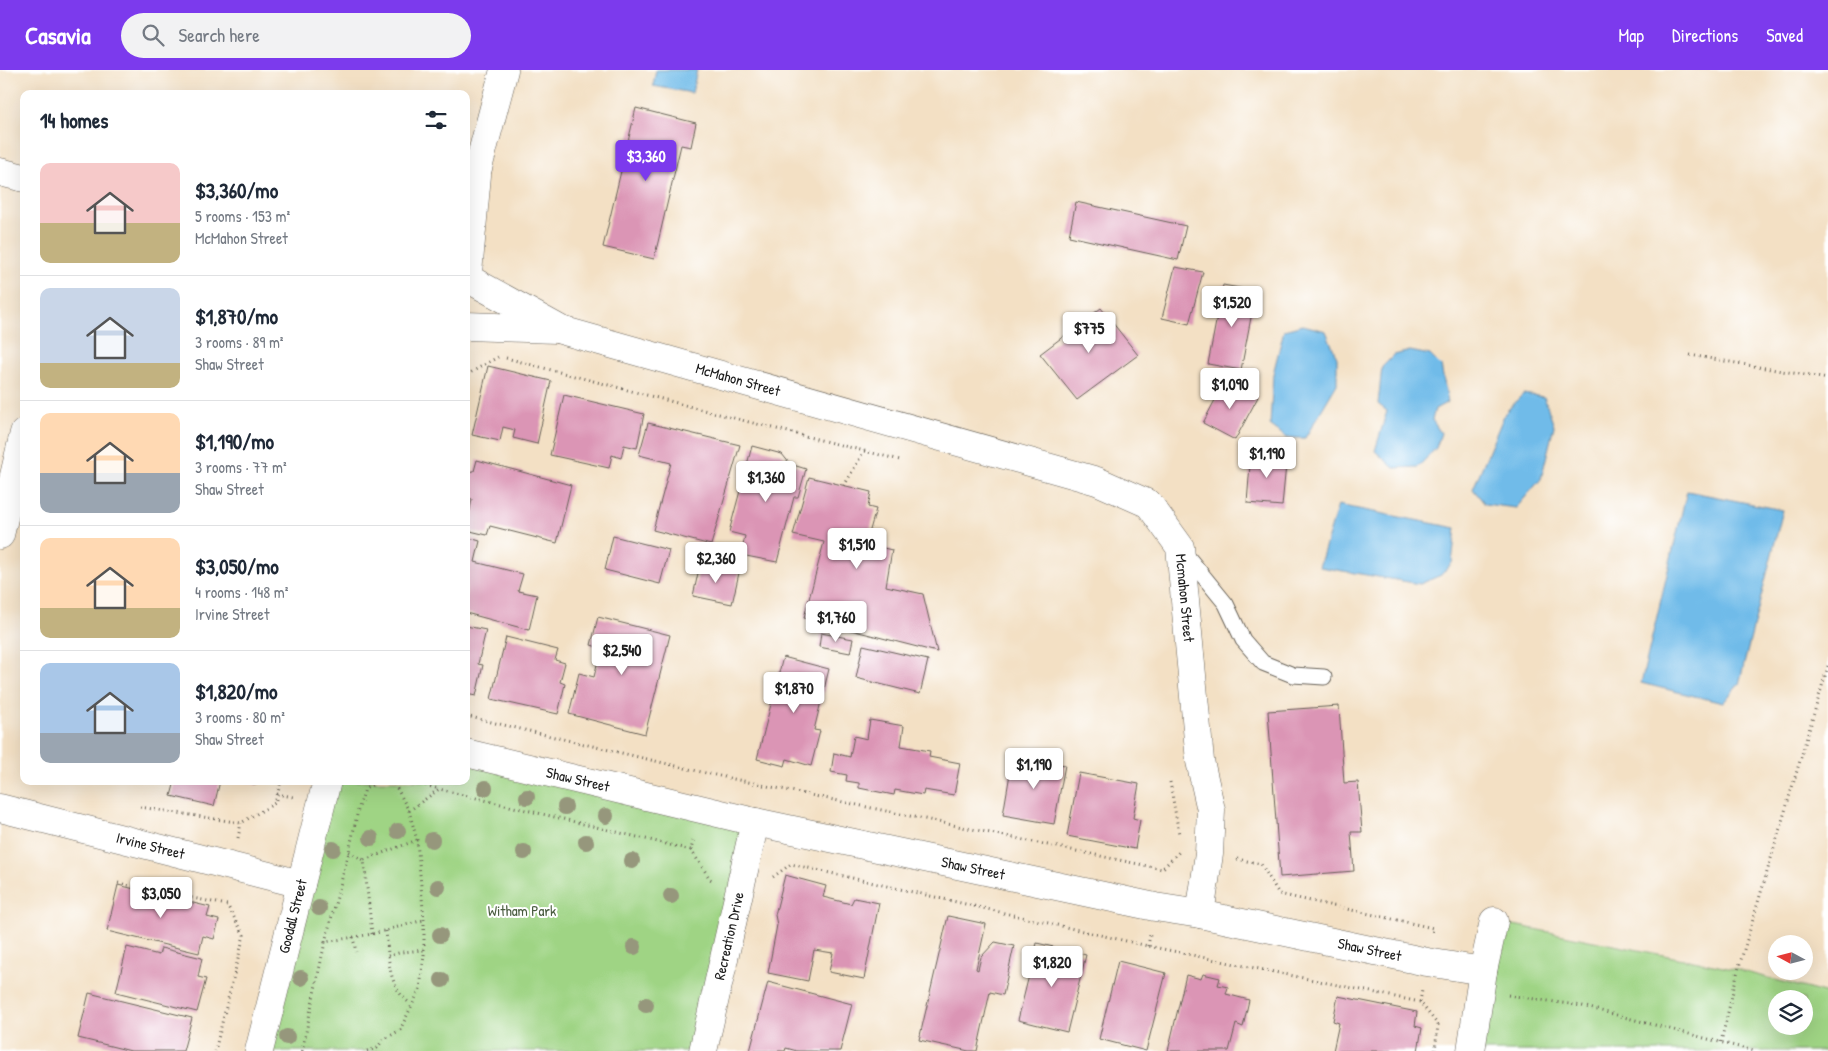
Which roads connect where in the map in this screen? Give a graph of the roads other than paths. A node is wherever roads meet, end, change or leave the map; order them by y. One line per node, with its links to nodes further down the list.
1 (504, 70): 2 (street)
2 (478, 168): 5 (street); 6 (street)
3 (0, 172): 4 (street)
4 (20, 177)
5 (470, 185)
6 (470, 276): 7 (street); 9 (street)
7 (470, 317)
8 (470, 326): 9 (street)
9 (560, 330): 10 (street, McMahon Street)
10 (916, 429): 13 (street, Mcmahon Street)
11 (20, 450): 12 (street)
12 (0, 535)
13 (1180, 547): 14 (lane); 20 (street, Mcmahon Street)
14 (1324, 677)
15 (470, 754): 18 (street, Shaw Street)
16 (325, 785): 19 (street, Goodall Street)
17 (0, 808): 19 (street, Irvine Street)
18 (755, 822): 20 (street, Shaw Street); 24 (street, Recreation Drive)
19 (301, 884): 23 (street, Goodall Street)
20 (1200, 914): 22 (street, Shaw Street)
21 (1494, 921): 22 (street)
22 (1481, 981): 25 (street)
23 (260, 1051)
24 (703, 1051)
25 (1471, 1051)

